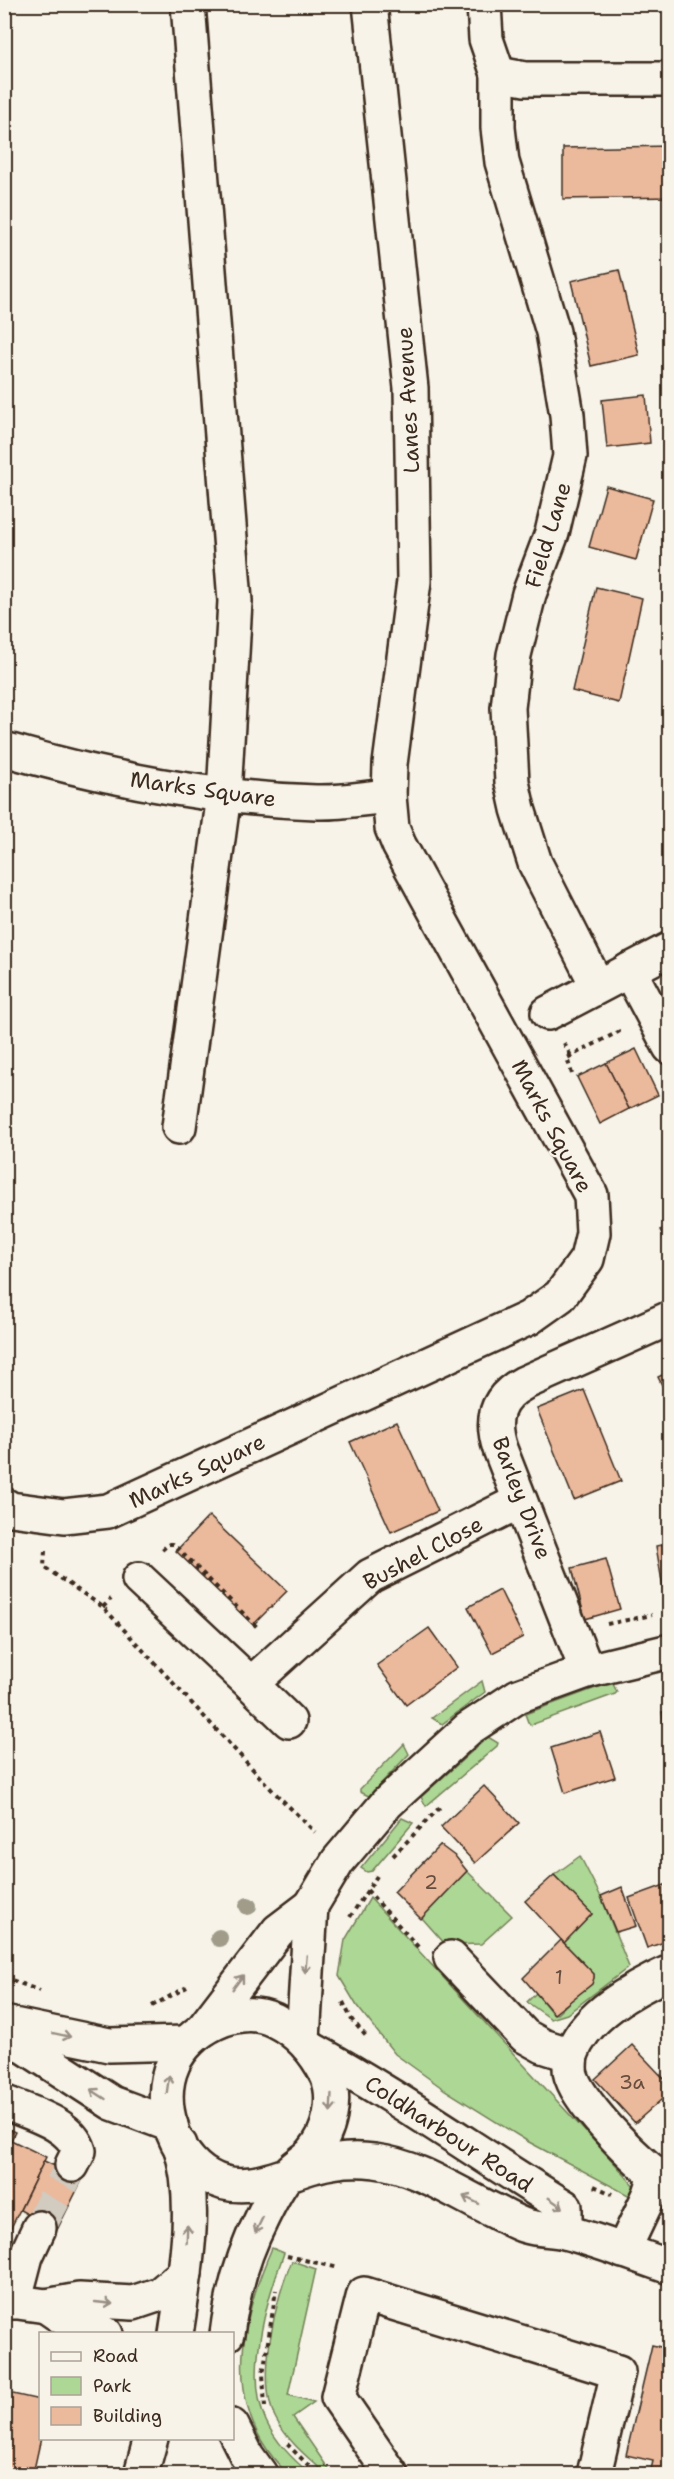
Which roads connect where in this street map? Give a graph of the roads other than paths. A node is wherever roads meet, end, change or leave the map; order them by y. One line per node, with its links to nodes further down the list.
1 (188, 4): 7 (street)
2 (370, 4): 8 (street, Lanes Avenue)
3 (484, 4): 4 (street, Field Lane)
4 (498, 74): 5 (street); 11 (street, Field Lane)
5 (669, 78)
6 (4, 749): 7 (street, Marks Square)
7 (224, 795): 8 (street, Marks Square); 14 (street)
8 (389, 796): 17 (street, Marks Square)
9 (669, 949): 10 (street)
10 (629, 970): 11 (street); 13 (street)
11 (597, 986): 12 (street)
12 (548, 1013)
13 (669, 1047)
14 (179, 1126)
15 (669, 1318): 16 (street, Barley Drive)
16 (520, 1500): 20 (street, Barley Drive); 21 (street, Bushel Close)
17 (4, 1505)
18 (129, 1585): 21 (street)
19 (669, 1651): 20 (street)
20 (587, 1671): 23 (street)
21 (251, 1684): 22 (street)
22 (289, 1721)
23 (311, 1906): 28 (street, one-way to 23); 29 (street, one-way to 29)
24 (451, 1958): 30 (street)
25 (669, 1972): 30 (street)
26 (4, 2023): 28 (street, Coldharbour Road, one-way to 28)
27 (4, 2032): 32 (street, one-way to 27)
28 (194, 2036): 29 (street, Coldharbour Road); 32 (street, Coldharbour Road, one-way to 28)
29 (307, 2044): 34 (street, Coldharbour Road, one-way to 34); 37 (street, Coldharbour Road, one-way to 37)
30 (571, 2055): 35 (street)
31 (4, 2102): 33 (street)
32 (175, 2133): 34 (street, Coldharbour Road); 40 (street, one-way to 32)
33 (72, 2165)
34 (287, 2174): 37 (street, Coldharbour Road, one-way to 34); 45 (street, one-way to 45)
35 (663, 2179): 38 (street)
36 (39, 2228): 41 (street)
37 (565, 2232): 38 (street, Coldharbour Road)
38 (623, 2251): 39 (street, Coldharbour Road)
39 (669, 2267)
40 (184, 2273): 42 (street, one-way to 40); 44 (street)
41 (9, 2301): 42 (street)
42 (46, 2306): 43 (street)
43 (100, 2332)
44 (176, 2332)
45 (227, 2332)
46 (234, 2430): 47 (street)
47 (260, 2475)
48 (392, 2475): 49 (street)
49 (594, 2475)

